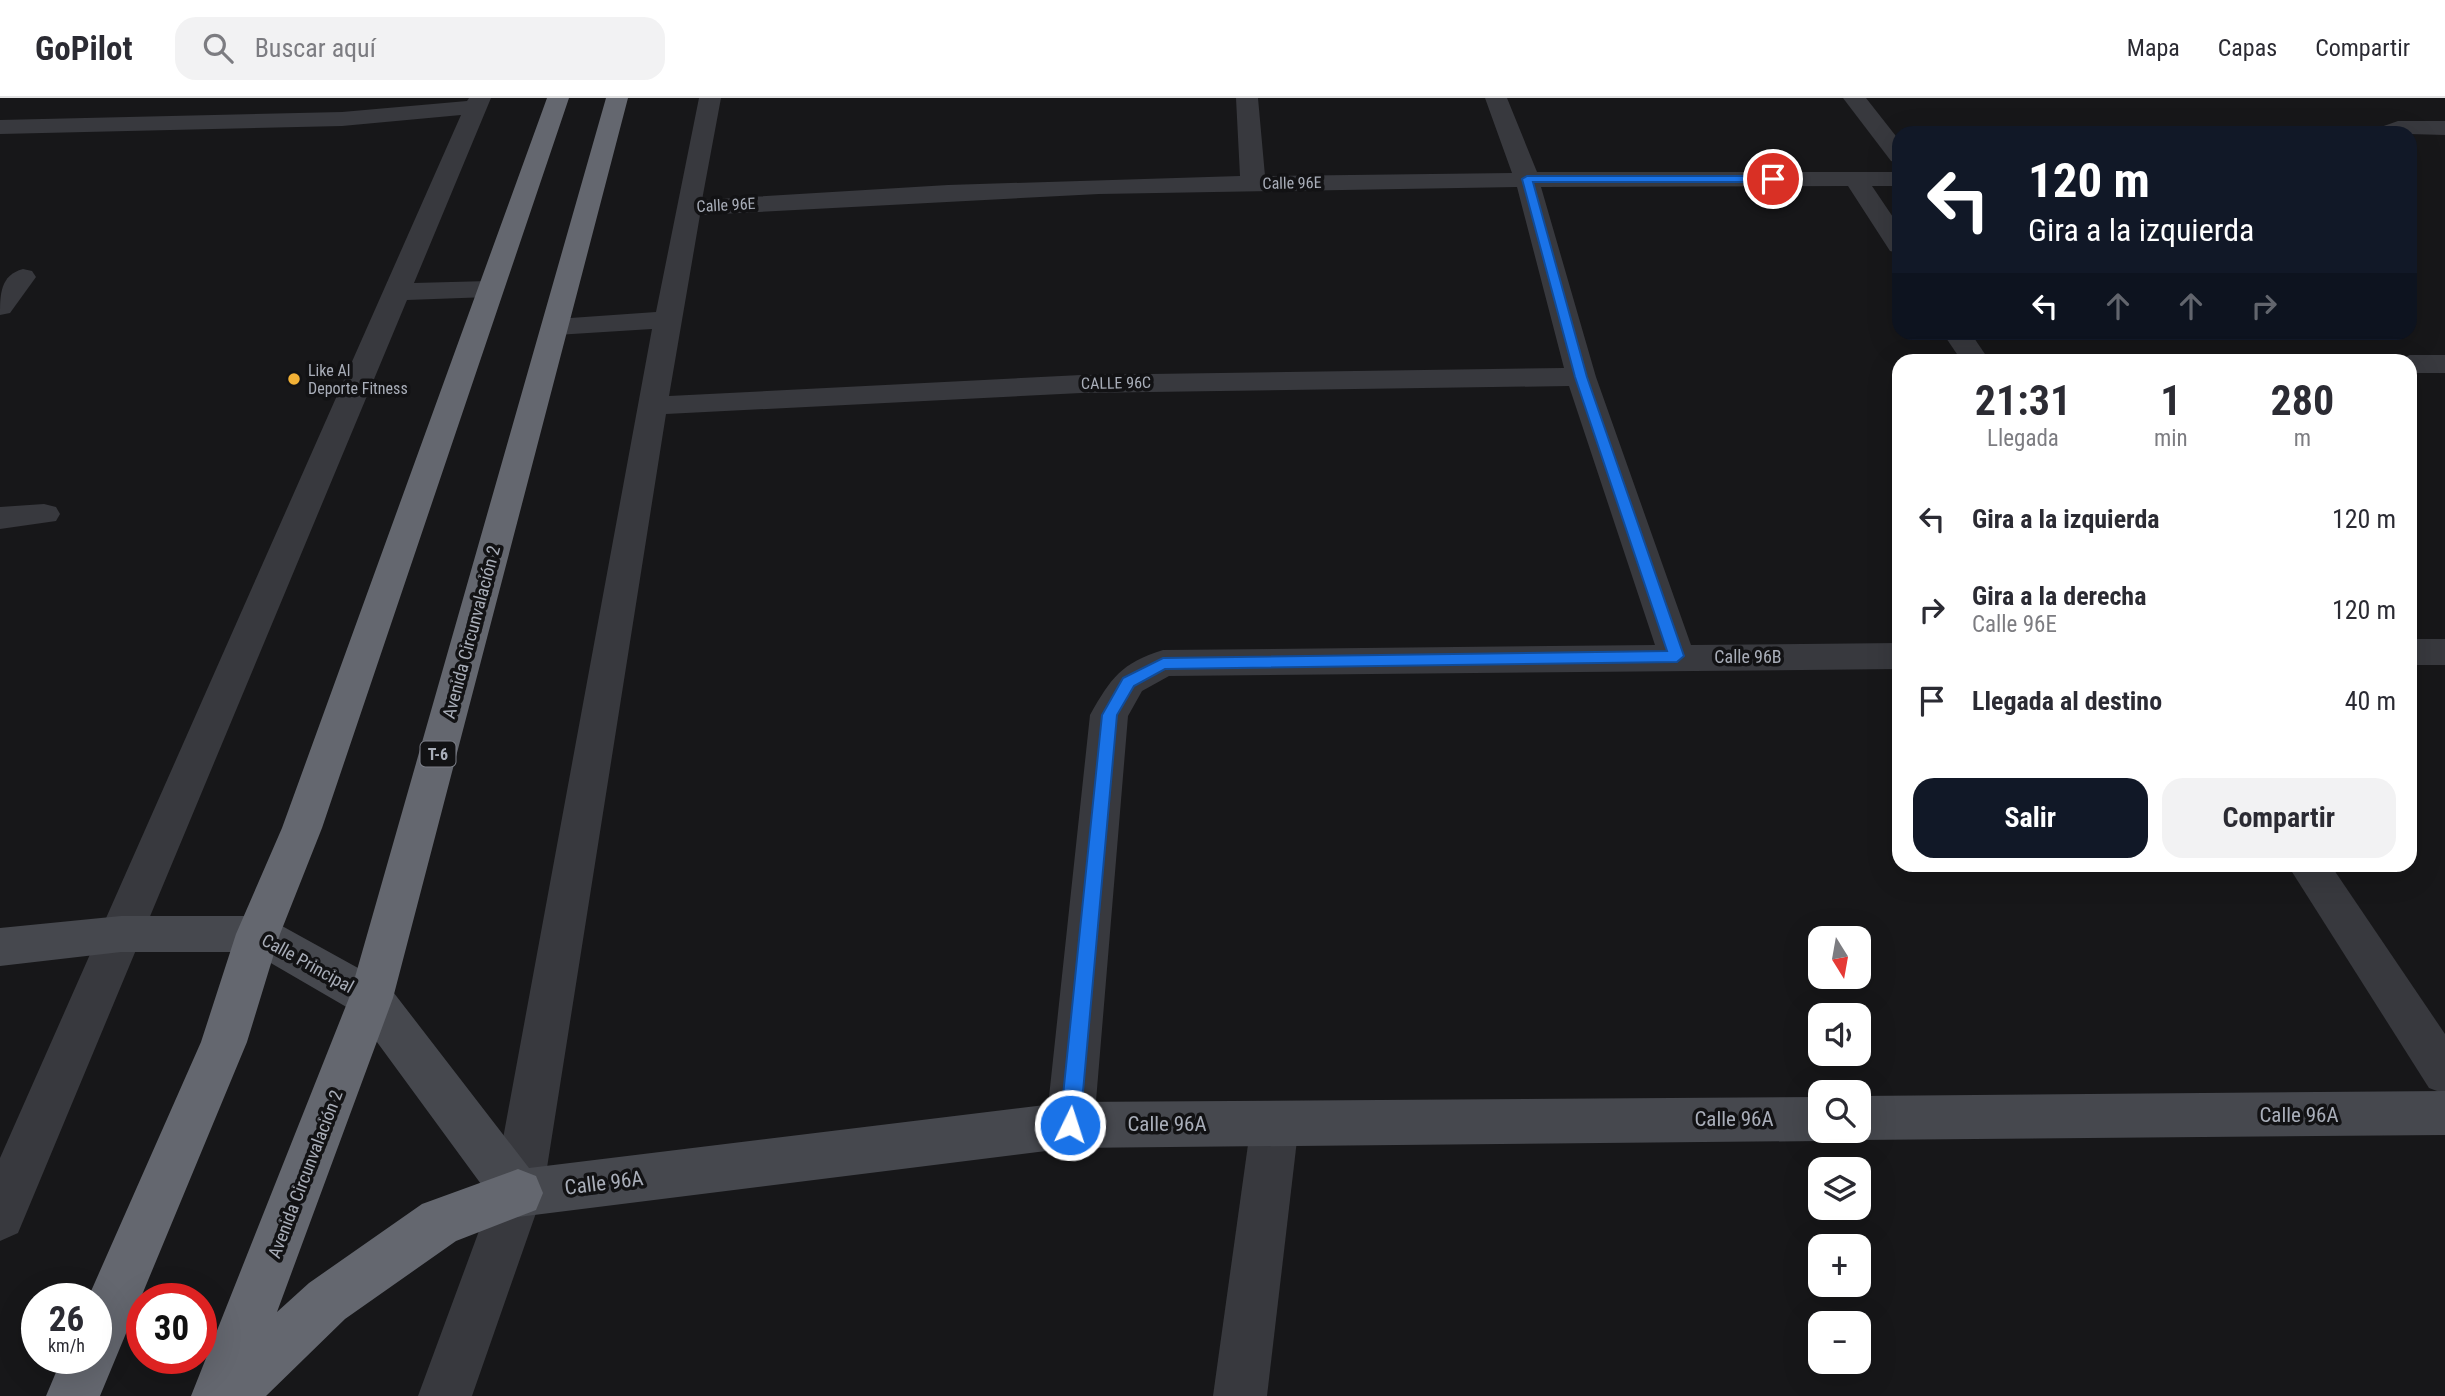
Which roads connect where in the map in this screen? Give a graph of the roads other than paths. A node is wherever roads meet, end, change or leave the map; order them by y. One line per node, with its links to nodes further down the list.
1 (558, 98): 19 (highway)
2 (617, 98): 23 (highway, Avenida Circunvalación 2 / T-6)
3 (710, 98): 16 (street)
4 (1247, 98): 15 (street)
5 (1496, 98): 12 (street)
6 (1854, 98): 11 (street)
7 (479, 102): 8 (street); 20 (street)
8 (0, 127)
9 (2417, 128): 10 (street)
10 (2445, 128)
11 (1892, 147)
12 (1527, 179): 13 (street, Calle 96E); 15 (street, Calle 96E); 26 (street)
13 (1855, 179): 14 (street, Calle 96E); 17 (street)
14 (1892, 179)
15 (1253, 184): 16 (street, Calle 96E)
16 (687, 208): 22 (street)
17 (1892, 235)
18 (23, 276): 21 (street)
19 (489, 289): 20 (street); 36 (highway)
20 (397, 292): 35 (street)
21 (0, 307)
22 (669, 319): 23 (street); 27 (street)
23 (556, 327): 38 (highway, Avenida Circunvalación 2 / T-6)
24 (2417, 364): 25 (street)
25 (2445, 364)
26 (1581, 377): 27 (street, CALLE 96C); 32 (street)
27 (652, 406): 45 (street)
28 (44, 514): 29 (street)
29 (0, 518)
30 (2417, 652): 31 (street)
31 (2445, 652)
32 (1677, 656): 33 (street, Calle 96B); 44 (street, Calle 96B)
33 (1892, 656)
34 (2312, 872): 39 (street)
35 (121, 934): 36 (street, Calle Principal); 37 (street, Calle Principal); 46 (street)
36 (258, 934): 38 (street, Calle Principal); 47 (highway)
37 (0, 947)
38 (371, 998): 45 (street, Calle Principal); 50 (highway, Avenida Circunvalación 2 / T-6)
39 (2445, 1073)
40 (2445, 1114): 42 (street, Calle 96A)
41 (1808, 1118): 43 (street, Calle 96A)
42 (1871, 1118)
43 (1275, 1123): 44 (street, Calle 96A); 53 (street)
44 (1070, 1125): 45 (street, Calle 96A)
45 (518, 1193): 51 (highway); 52 (street)
46 (0, 1216)
47 (112, 1304)
48 (82, 1374): 49 (highway)
49 (73, 1396)
50 (218, 1396)
51 (226, 1396)
52 (445, 1396)
53 (1240, 1396)

